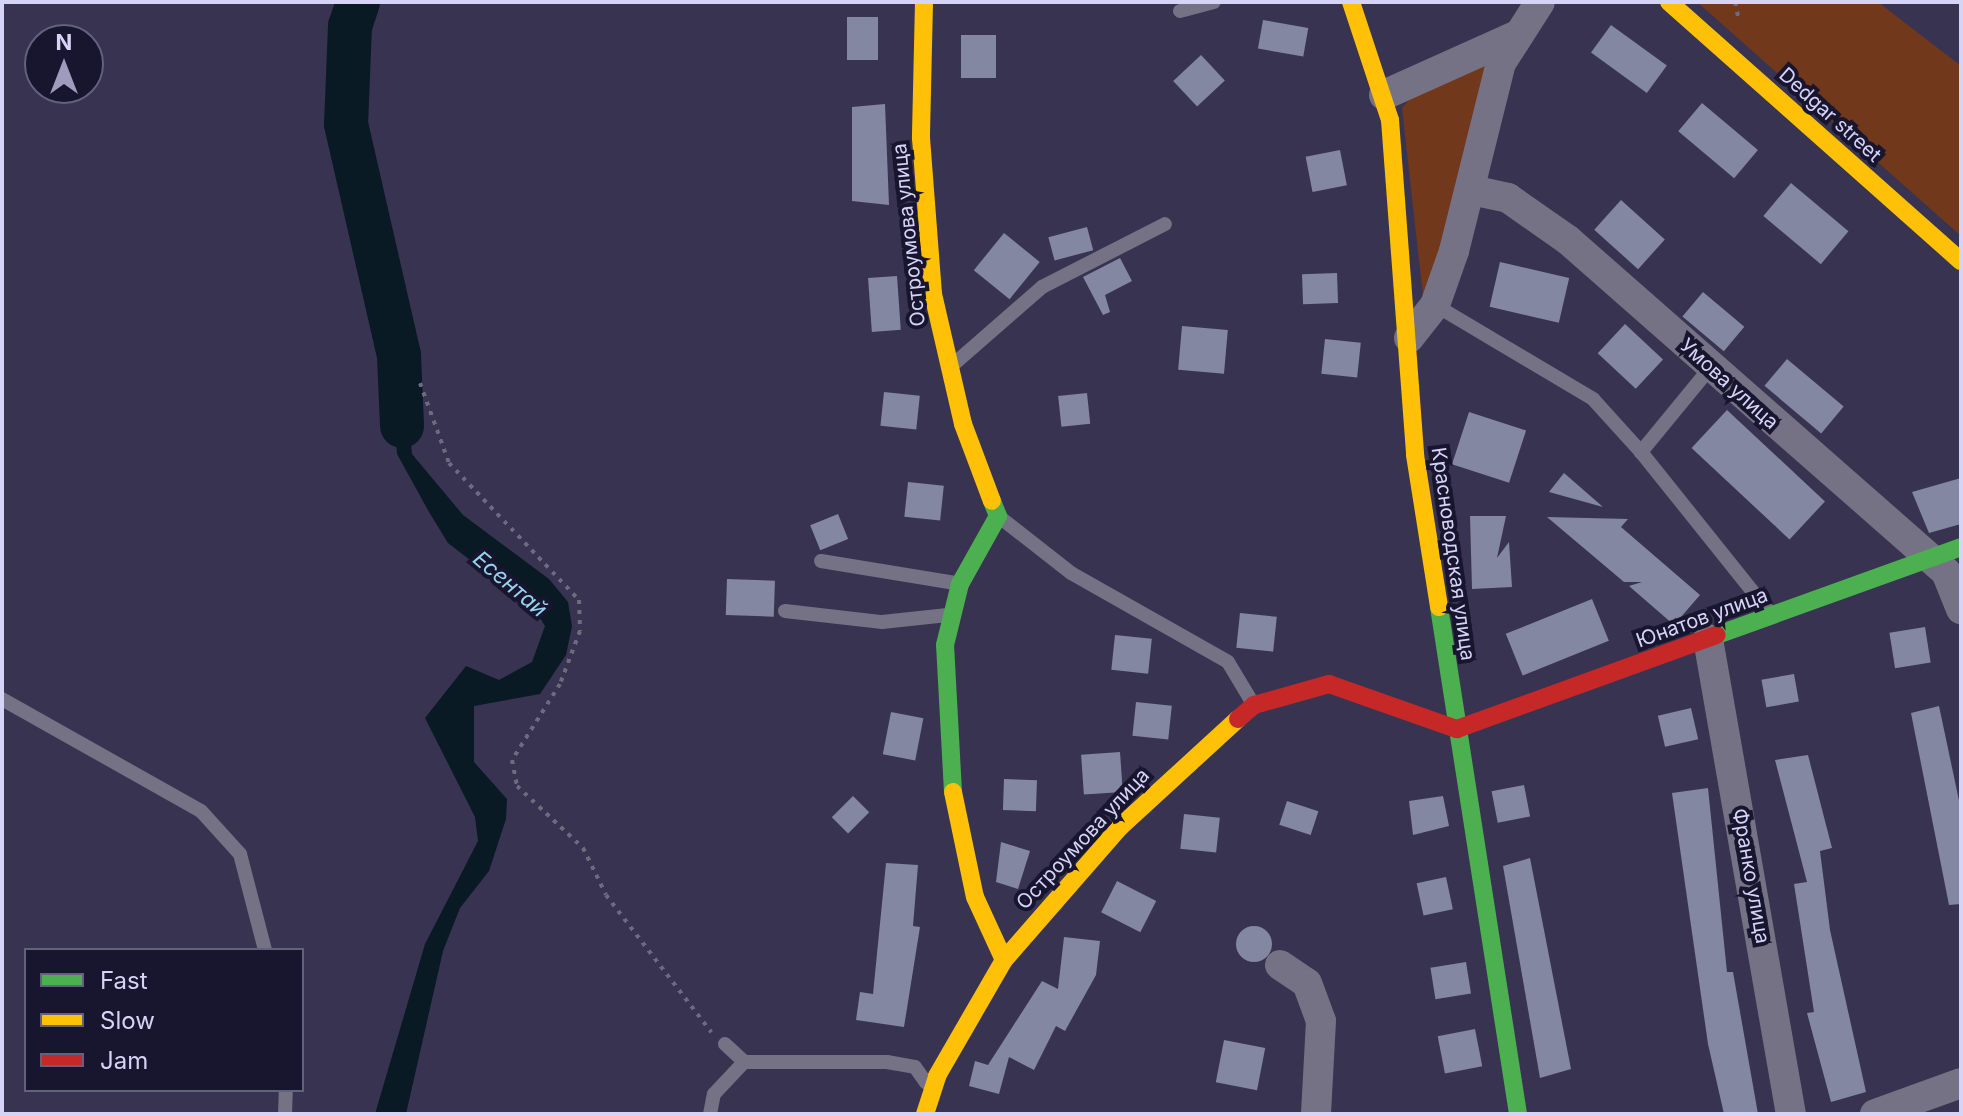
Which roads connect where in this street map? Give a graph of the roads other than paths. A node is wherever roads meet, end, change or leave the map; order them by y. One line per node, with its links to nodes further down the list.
1 (924, 2): 15 (street, Остроумова улица)
2 (1214, 2): 6 (lane)
3 (1351, 2): 8 (street, Красноводская улица)
4 (1540, 2): 7 (street)
5 (1669, 2): 11 (street, Dedgar street)
6 (1180, 11)
7 (1515, 36): 8 (street); 9 (street)
8 (1384, 95): 13 (street, Красноводская улица)
9 (1471, 190): 12 (street); 14 (street, Умова улица)
10 (1165, 224): 15 (lane)
11 (1961, 261)
12 (1435, 305): 13 (street); 16 (lane)
13 (1409, 338): 29 (street, Красноводская улица)
14 (1710, 368): 16 (lane); 19 (street, Умова улица)
15 (948, 369): 17 (street, Остроумова улица)
16 (1641, 452): 25 (lane)
17 (998, 516): 21 (street); 28 (lane)
18 (1961, 547): 19 (street, Юнатов улица)
19 (1932, 560): 22 (street, Умова улица); 25 (street, Юнатов улица)
20 (821, 561): 21 (lane)
21 (960, 584): 24 (street)
22 (1961, 609)
23 (785, 611): 24 (lane)
24 (952, 614): 31 (street)
25 (1772, 617): 26 (street, Юнатов улица)
26 (1708, 639): 29 (street, Юнатов улица); 43 (street, Франко улица)
27 (2, 699): 30 (lane)
28 (1254, 705): 29 (street, Остроумова улица); 31 (street, Остроумова улица)
29 (1457, 729): 42 (street, Красноводская улица)
30 (264, 948)
31 (1004, 960): 36 (street, Остроумова улица)
32 (1280, 965): 41 (street)
33 (725, 1044): 34 (lane)
34 (744, 1062): 36 (lane); 39 (lane)
35 (1961, 1083): 44 (street)
36 (931, 1090): 40 (street, Остроумова улица)
37 (286, 1092): 38 (lane)
38 (285, 1114)
39 (710, 1114)
40 (928, 1114)
41 (1316, 1114)
42 (1518, 1114)
43 (1791, 1114)
44 (1875, 1114)

